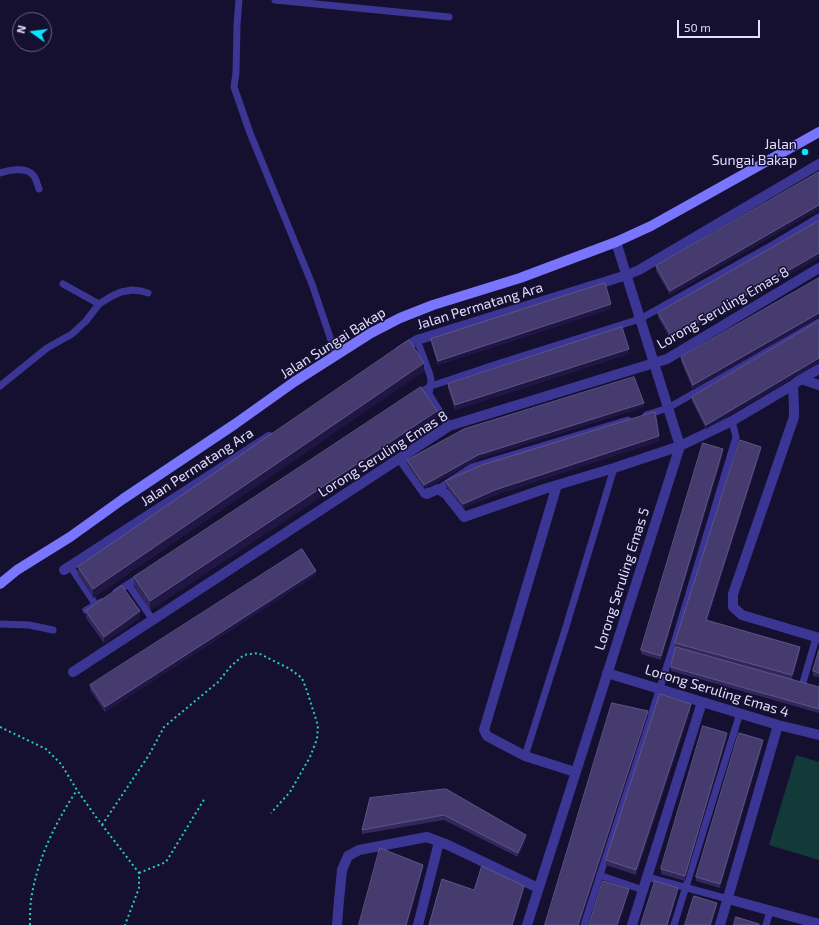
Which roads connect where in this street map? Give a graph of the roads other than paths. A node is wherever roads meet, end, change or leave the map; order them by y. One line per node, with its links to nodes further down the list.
1 (239, 0): 18 (lane)
2 (275, 0): 3 (lane)
3 (448, 17)
4 (819, 132): 9 (main road, Jalan Sungai Bakap)
5 (819, 164): 11 (street, Jalan Permatang Ara)
6 (0, 173): 7 (lane)
7 (39, 189)
8 (819, 217): 15 (lane)
9 (616, 242): 11 (street); 18 (main road, Jalan Sungai Bakap)
10 (819, 268): 20 (street, Lorong Seruling Emas 8)
11 (627, 275): 15 (street); 17 (street, Jalan Permatang Ara)
12 (63, 284): 14 (lane)
13 (148, 293): 14 (lane)
14 (99, 304): 25 (lane)
15 (640, 320): 20 (street); 26 (lane)
16 (819, 322): 28 (lane)
17 (417, 340): 19 (street, Jalan Permatang Ara); 26 (lane)
18 (336, 355): 39 (main road, Jalan Sungai Bakap)
19 (390, 358)
20 (654, 363): 28 (street); 30 (street, Lorong Seruling Emas 8)
21 (819, 369): 22 (street)
22 (801, 378): 23 (street); 24 (street)
23 (819, 384)
24 (792, 385): 29 (street); 46 (street)
25 (0, 386)
26 (431, 386): 27 (lane); 30 (lane)
27 (412, 398)
28 (668, 408): 32 (street); 36 (lane)
29 (732, 421): 32 (street); 47 (lane)
30 (450, 426): 33 (street, Lorong Seruling Emas 8)
31 (277, 431): 37 (street, Jalan Permatang Ara)
32 (680, 446): 34 (street); 50 (street, Lorong Seruling Emas 5)
33 (400, 458): 36 (street); 43 (street, Lorong Seruling Emas 8)
34 (614, 468): 35 (street); 57 (lane)
35 (557, 486): 36 (street); 57 (street)
36 (438, 489)
37 (67, 568): 41 (lane)
38 (146, 572): 40 (lane)
39 (0, 584)
40 (128, 584): 41 (lane); 43 (lane)
41 (96, 605): 42 (lane)
42 (86, 610)
43 (153, 620): 49 (street, Lorong Seruling Emas 8)
44 (0, 624): 45 (lane)
45 (53, 630)
46 (818, 638): 51 (lane)
47 (672, 650): 48 (lane); 52 (lane)
48 (692, 656)
49 (73, 672)
50 (607, 673): 52 (street, Lorong Seruling Emas 4); 58 (street, Lorong Seruling Emas 5)
51 (795, 684)
52 (660, 689): 53 (street, Lorong Seruling Emas 4); 60 (lane)
53 (702, 702): 54 (street, Lorong Seruling Emas 4); 61 (street)
54 (740, 713): 55 (street, Lorong Seruling Emas 4); 63 (lane)
55 (778, 725): 56 (street, Lorong Seruling Emas 4); 65 (street)
56 (819, 735)
57 (525, 756): 58 (street)
58 (575, 772): 62 (street, Lorong Seruling Emas 5)
59 (440, 842): 62 (street); 68 (street); 69 (street)
60 (599, 876): 64 (lane); 71 (lane)
61 (647, 877): 63 (lane); 64 (street)
62 (538, 888): 70 (street, Lorong Seruling Emas 5)
63 (686, 888): 65 (lane); 73 (lane)
64 (643, 890): 72 (street)
65 (728, 899): 66 (street); 74 (street)
66 (770, 911): 67 (street); 75 (lane)
67 (817, 924)
68 (338, 925)
69 (418, 925)
70 (527, 925)
71 (584, 925)
72 (632, 925)
73 (674, 925)
74 (720, 925)
75 (766, 925)

